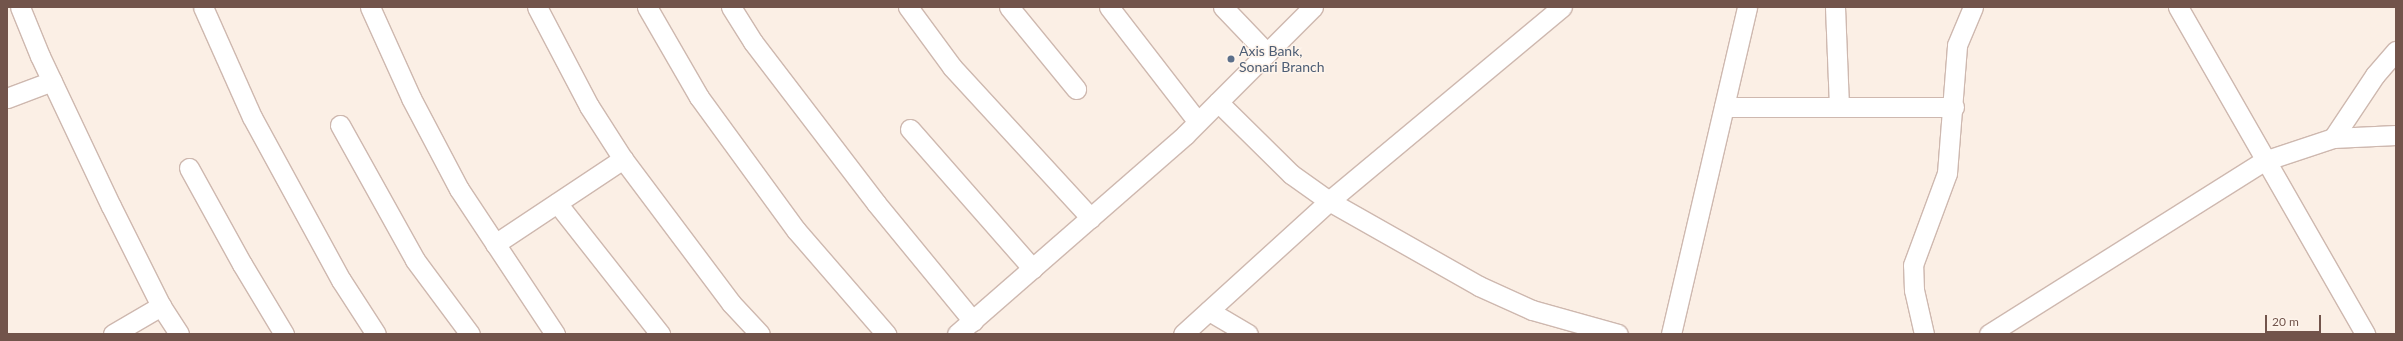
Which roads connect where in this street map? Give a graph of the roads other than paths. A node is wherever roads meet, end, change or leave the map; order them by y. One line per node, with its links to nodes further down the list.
1 (20, 7): 19 (street)
2 (203, 7): 45 (street)
3 (370, 7): 37 (street)
4 (537, 7): 31 (street)
5 (647, 7): 50 (street)
6 (731, 7): 41 (street)
7 (908, 7): 36 (street)
8 (1009, 7): 20 (street)
9 (1109, 7): 26 (street)
10 (1222, 7): 18 (street)
11 (1313, 7): 18 (street)
12 (1562, 7): 34 (street)
13 (1747, 7): 23 (street)
14 (1835, 7): 24 (street)
15 (1973, 7): 25 (street)
16 (2178, 7): 32 (street)
17 (2396, 51): 30 (street)
18 (1267, 53): 22 (street)
19 (52, 81): 21 (street); 39 (street)
20 (1076, 89)
21 (7, 98)
22 (1218, 102): 26 (street); 34 (street)
23 (1724, 107): 24 (street); 55 (street)
24 (1839, 107): 25 (street)
25 (1954, 107): 56 (street)
26 (1198, 122): 36 (street)
27 (340, 125): 46 (street)
28 (910, 129): 38 (street)
29 (2396, 135): 30 (street)
30 (2333, 138): 32 (street)
31 (623, 159): 35 (street); 49 (street)
32 (2264, 161): 57 (street); 58 (street)
33 (189, 168): 44 (street)
34 (1329, 202): 40 (street); 54 (street)
35 (557, 203): 37 (street); 48 (street)
36 (1091, 218): 38 (street)
37 (495, 244): 47 (street)
38 (1033, 269): 41 (street)
39 (161, 306): 42 (street); 43 (street)
40 (1209, 311): 52 (street); 53 (street)
41 (973, 321): 51 (street)
42 (113, 334)
43 (179, 334)
44 (284, 334)
45 (376, 334)
46 (470, 334)
47 (555, 334)
48 (660, 334)
49 (760, 334)
50 (886, 334)
51 (957, 334)
52 (1183, 334)
53 (1248, 334)
54 (1618, 334)
55 (1671, 334)
56 (1924, 334)
57 (1989, 334)
58 (2365, 334)

